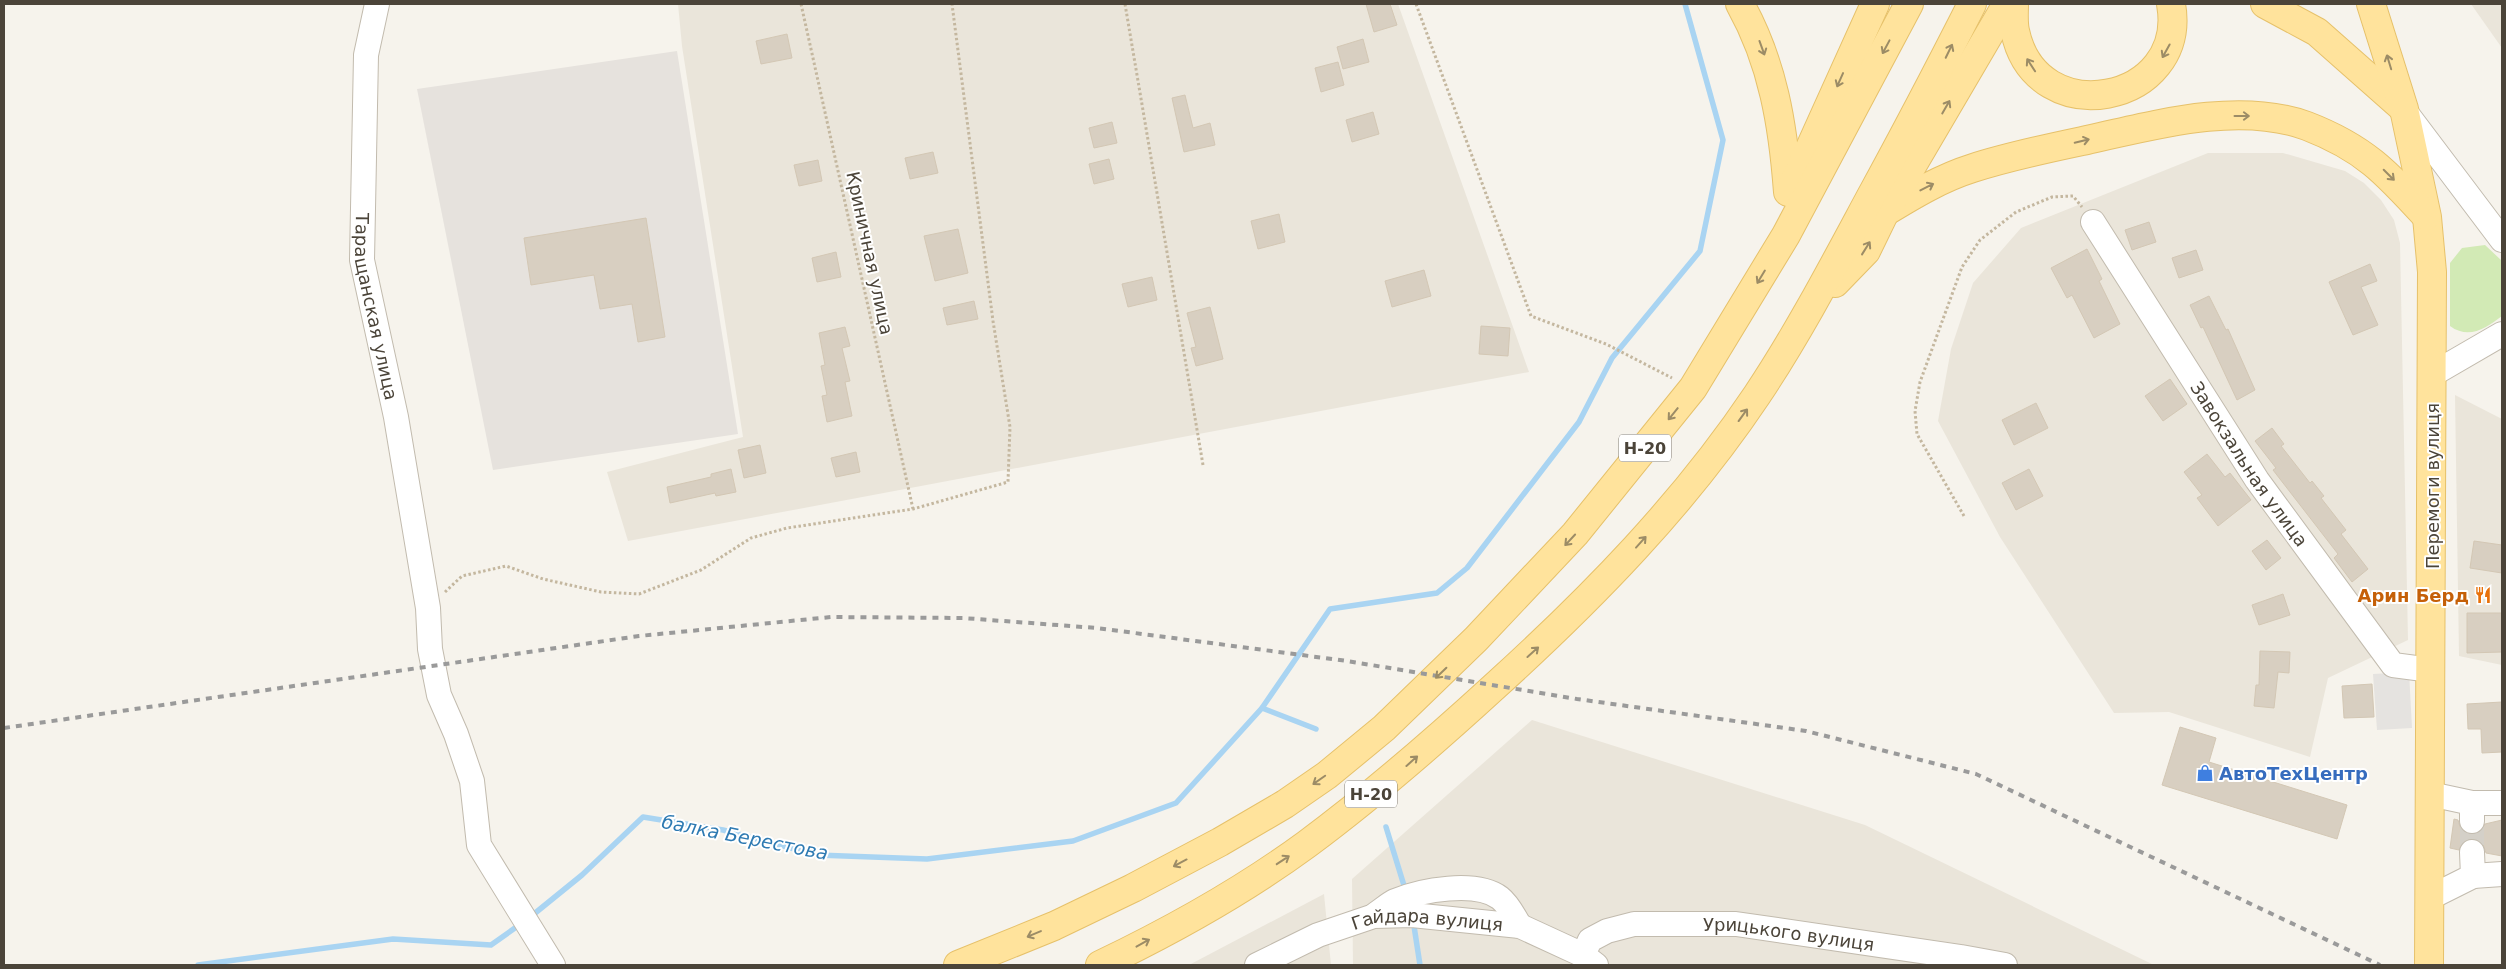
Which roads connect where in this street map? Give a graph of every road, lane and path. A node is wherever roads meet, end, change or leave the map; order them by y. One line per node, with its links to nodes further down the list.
1 (377, 4): 29 (street, Таращанская улица)
2 (801, 4): 27 (path, Криничная улица)
3 (952, 4): 27 (path)
4 (1125, 4): 26 (path)
5 (1416, 4): 25 (path)
6 (1740, 4): 16 (main road, one-way to 16)
7 (1875, 4): 16 (main road, one-way to 16)
8 (1909, 4): 20 (main road, Н-20, one-way to 20)
9 (1972, 4): 22 (main road, Н-20, one-way to 9)
10 (2007, 4): 17 (main road, one-way to 10)
11 (2014, 4): 12 (main road, one-way to 11)
12 (2171, 4)
13 (2265, 4): 15 (main road)
14 (2371, 4): 15 (main road, Перемоги вулиця, one-way to 14)
15 (2404, 109): 18 (main road, Перемоги вулиця); 21 (street)
16 (1788, 195): 20 (main road)
17 (1885, 212): 18 (main road, one-way to 18); 22 (main road, one-way to 17)
18 (2427, 217): 24 (main road, Перемоги вулиця)
19 (2093, 222): 28 (path); 30 (street, Завокзальная улица)
20 (1786, 236): 25 (main road, Н-20, one-way to 25)
21 (2502, 240)
22 (1810, 310): 40 (main road, Н-20, one-way to 22)
23 (2502, 334): 24 (street)
24 (2433, 374): 30 (main road, Перемоги вулиця)
25 (1693, 388): 42 (main road, Н-20, one-way to 42)
26 (1203, 465)
27 (913, 509): 29 (path)
28 (1964, 516)
29 (428, 608): 41 (street, Таращанская улица)
30 (2431, 670): 31 (main road, Перемоги вулиця)
31 (2430, 794): 32 (street); 36 (main road, Перемоги вулиця)
32 (2502, 803)
33 (2472, 852): 35 (street)
34 (2502, 874): 35 (street)
35 (2472, 876): 36 (street)
36 (2429, 898): 45 (main road, Перемоги вулиця)
37 (1374, 916): 38 (street, Гайдара вулиця); 38 (street); 43 (street, Гайдара вулиця)
38 (1520, 926): 39 (street, Гайдара вулиця)
39 (1589, 960): 44 (street, Урицького вулиця)
40 (1113, 962)
41 (553, 965)
42 (958, 965)
43 (1257, 965)
44 (2004, 965)
45 (2429, 965)

